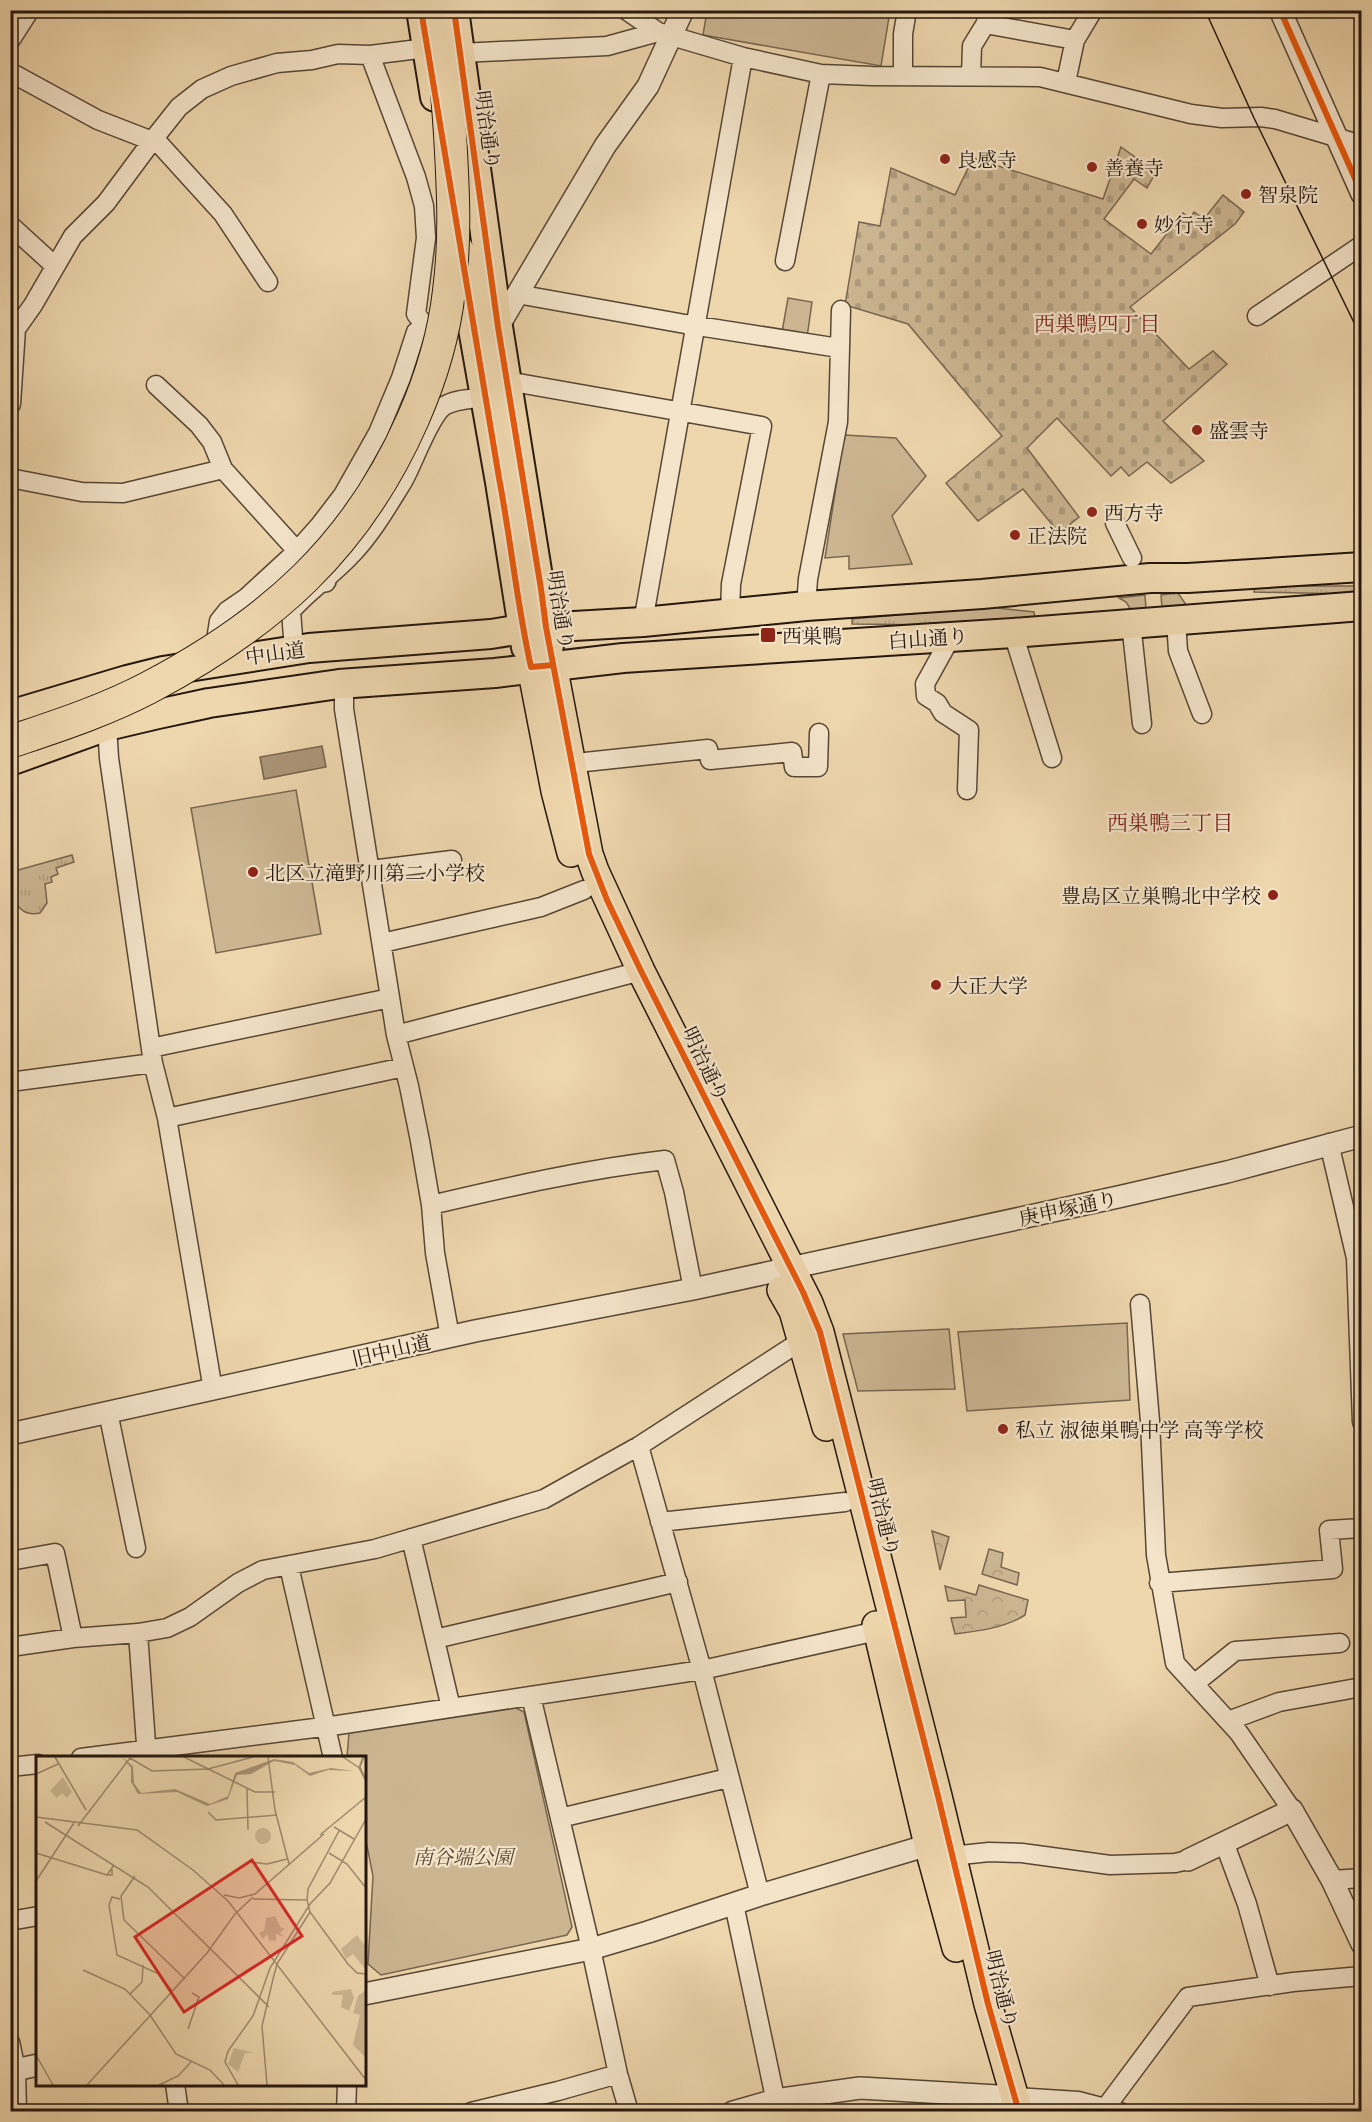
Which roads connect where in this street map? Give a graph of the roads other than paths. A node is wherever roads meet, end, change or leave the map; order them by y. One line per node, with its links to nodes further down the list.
1 (28, 10): 12 (street)
2 (421, 10): 14 (highway, 明治通り)
3 (436, 10): 73 (highway, bridge); 74 (highway, bridge)
4 (454, 10): 15 (highway, 明治通り)
5 (627, 10): 11 (street)
6 (683, 10): 11 (street)
7 (907, 10): 20 (street)
8 (1093, 10): 13 (street)
9 (1280, 10): 24 (street)
10 (989, 17): 13 (street); 21 (street)
11 (664, 34): 15 (street); 17 (street); 33 (street)
12 (10, 38)
13 (1075, 40): 22 (street)
14 (427, 48): 16 (street); 33 (highway, 明治通り)
15 (460, 54): 33 (highway, 明治通り)
16 (370, 55): 23 (street); 35 (street)
17 (743, 57): 19 (street); 36 (street)
18 (10, 72): 23 (street)
19 (821, 74): 20 (street); 29 (street)
20 (903, 75): 21 (street)
21 (971, 75): 22 (street)
22 (1066, 82): 24 (street)
23 (153, 139): 30 (street); 31 (street)
24 (1338, 139): 25 (street); 26 (street)
25 (1362, 145)
26 (1362, 194)
27 (10, 225): 30 (street)
28 (1362, 245): 34 (street)
29 (785, 261)
30 (55, 266): 40 (street)
31 (267, 282)
32 (841, 310): 37 (street)
33 (495, 311): 35 (street); 36 (street); 39 (highway, 明治通り)
34 (1257, 316)
35 (425, 326): 42 (street)
36 (696, 326): 37 (street); 41 (street)
37 (839, 348): 53 (street)
38 (156, 385): 44 (street)
39 (496, 389): 41 (street); 43 (street); 60 (highway, 明治通り)
40 (11, 404)
41 (680, 412): 56 (street); 58 (street)
42 (378, 433): 43 (street); 47 (street)
43 (421, 445): 51 (street)
44 (222, 469): 45 (street); 47 (street)
45 (10, 478)
46 (1115, 523): 48 (street)
47 (297, 551): 51 (street); 64 (street)
48 (1132, 558)
49 (1362, 567): 50 (highway, 白山通り)
50 (1188, 578): 52 (highway, 白山通り); 55 (highway)
51 (325, 581): 63 (street)
52 (982, 594): 53 (highway, 白山通り); 59 (highway)
53 (806, 606): 56 (highway, 白山通り)
54 (1362, 606): 55 (highway, 白山通り)
55 (1333, 608): 57 (highway, 白山通り)
56 (730, 614): 58 (highway, 白山通り)
57 (1176, 620): 59 (highway, 白山通り); 68 (street)
58 (643, 622): 60 (highway, 白山通り)
59 (1131, 623): 61 (highway, 白山通り); 70 (street)
60 (534, 628): 63 (highway, 中山道); 65 (highway, 明治通り)
61 (1013, 633): 62 (highway, 白山通り); 75 (street)
62 (951, 637): 65 (highway, 白山通り); 78 (street)
63 (294, 650): 64 (highway, 中山道)
64 (213, 662): 69 (highway, 中山道)
65 (542, 666): 66 (highway, 白山通り); 81 (main road, 明治通り); 83 (main road, 明治通り)
66 (495, 673): 67 (highway, 中山道)
67 (344, 683): 71 (highway, 中山道); 80 (street)
68 (1202, 714)
69 (10, 715)
70 (1142, 724)
71 (107, 726): 76 (highway, 中山道); 86 (street)
72 (819, 733): 77 (street)
73 (10, 738)
74 (10, 742)
75 (1052, 758)
76 (10, 761)
77 (585, 762)
78 (967, 790)
79 (452, 860): 80 (street)
80 (371, 870): 82 (street)
81 (584, 890): 82 (street); 83 (main road, 明治通り)
82 (382, 943): 84 (street)
83 (633, 974): 85 (street); 93 (main road, 明治通り)
84 (390, 998): 85 (street); 86 (street)
85 (396, 1035): 87 (street)
86 (152, 1056): 88 (street); 89 (street)
87 (404, 1068): 89 (street); 92 (street)
88 (10, 1082)
89 (167, 1118): 98 (street)
90 (1362, 1136): 91 (street, 庚申塚通り)
91 (1329, 1143): 93 (street, 庚申塚通り); 99 (street)
92 (431, 1205): 94 (street); 96 (street)
93 (781, 1270): 94 (street, 旧中山道); 97 (main road, 明治通り); 134 (main road, 明治通り)
94 (693, 1289): 96 (street, 旧中山道)
95 (1140, 1304): 111 (street)
96 (450, 1337): 98 (street, 旧中山道)
97 (801, 1341): 102 (street); 103 (main road, 明治通り)
98 (213, 1390): 100 (street, 旧中山道)
99 (1361, 1411)
100 (108, 1412): 101 (street, 旧中山道); 107 (street)
101 (10, 1434)
102 (639, 1446): 104 (street); 106 (street)
103 (845, 1502): 104 (street); 112 (main road, 明治通り)
104 (660, 1522): 110 (street)
105 (1362, 1528): 111 (street)
106 (411, 1538): 109 (street); 115 (street)
107 (136, 1548)
108 (10, 1561): 114 (street)
109 (289, 1566): 113 (street); 124 (street)
110 (678, 1582): 115 (street); 118 (street)
111 (1159, 1583): 119 (street)
112 (877, 1631): 118 (street); 134 (main road, 明治通り)
113 (138, 1633): 114 (street); 125 (street)
114 (73, 1638): 117 (street)
115 (435, 1639): 122 (street)
116 (1340, 1643): 119 (street)
117 (10, 1647)
118 (702, 1670): 121 (street); 130 (street)
119 (1194, 1684): 123 (street)
120 (1362, 1687): 123 (street)
121 (531, 1696): 122 (street); 132 (street)
122 (451, 1708): 124 (street)
123 (1228, 1721): 131 (street)
124 (326, 1727): 125 (street); 127 (street)
125 (147, 1753): 126 (street)
126 (107, 1756)
127 (333, 1756)
128 (36, 1764): 129 (street)
129 (10, 1767)
130 (728, 1778): 132 (street); 138 (street)
131 (1292, 1810): 133 (street); 137 (street)
132 (560, 1818): 143 (street)
133 (1224, 1842): 135 (street); 145 (street)
134 (940, 1850): 135 (street); 138 (street); 153 (main road, 明治通り)
135 (1188, 1860)
136 (1362, 1878): 137 (street)
137 (1332, 1880): 142 (street)
138 (760, 1895): 139 (street)
139 (734, 1904): 143 (street); 154 (street)
140 (36, 1916): 141 (street)
141 (10, 1921)
142 (1362, 1944)
143 (591, 1948): 146 (street); 150 (street)
144 (1362, 1976): 145 (street)
145 (1270, 1986): 155 (street)
146 (366, 1994)
147 (10, 2042): 149 (street)
148 (36, 2065): 149 (street)
149 (13, 2071): 156 (street)
150 (618, 2074): 159 (street); 160 (street)
151 (176, 2086): 157 (street)
152 (347, 2086): 158 (street)
153 (1008, 2104): 154 (street); 155 (street)
154 (776, 2106): 161 (street)
155 (1113, 2109)
156 (17, 2112)
157 (179, 2112)
158 (346, 2112)
159 (471, 2112)
160 (629, 2112)
161 (733, 2112)

